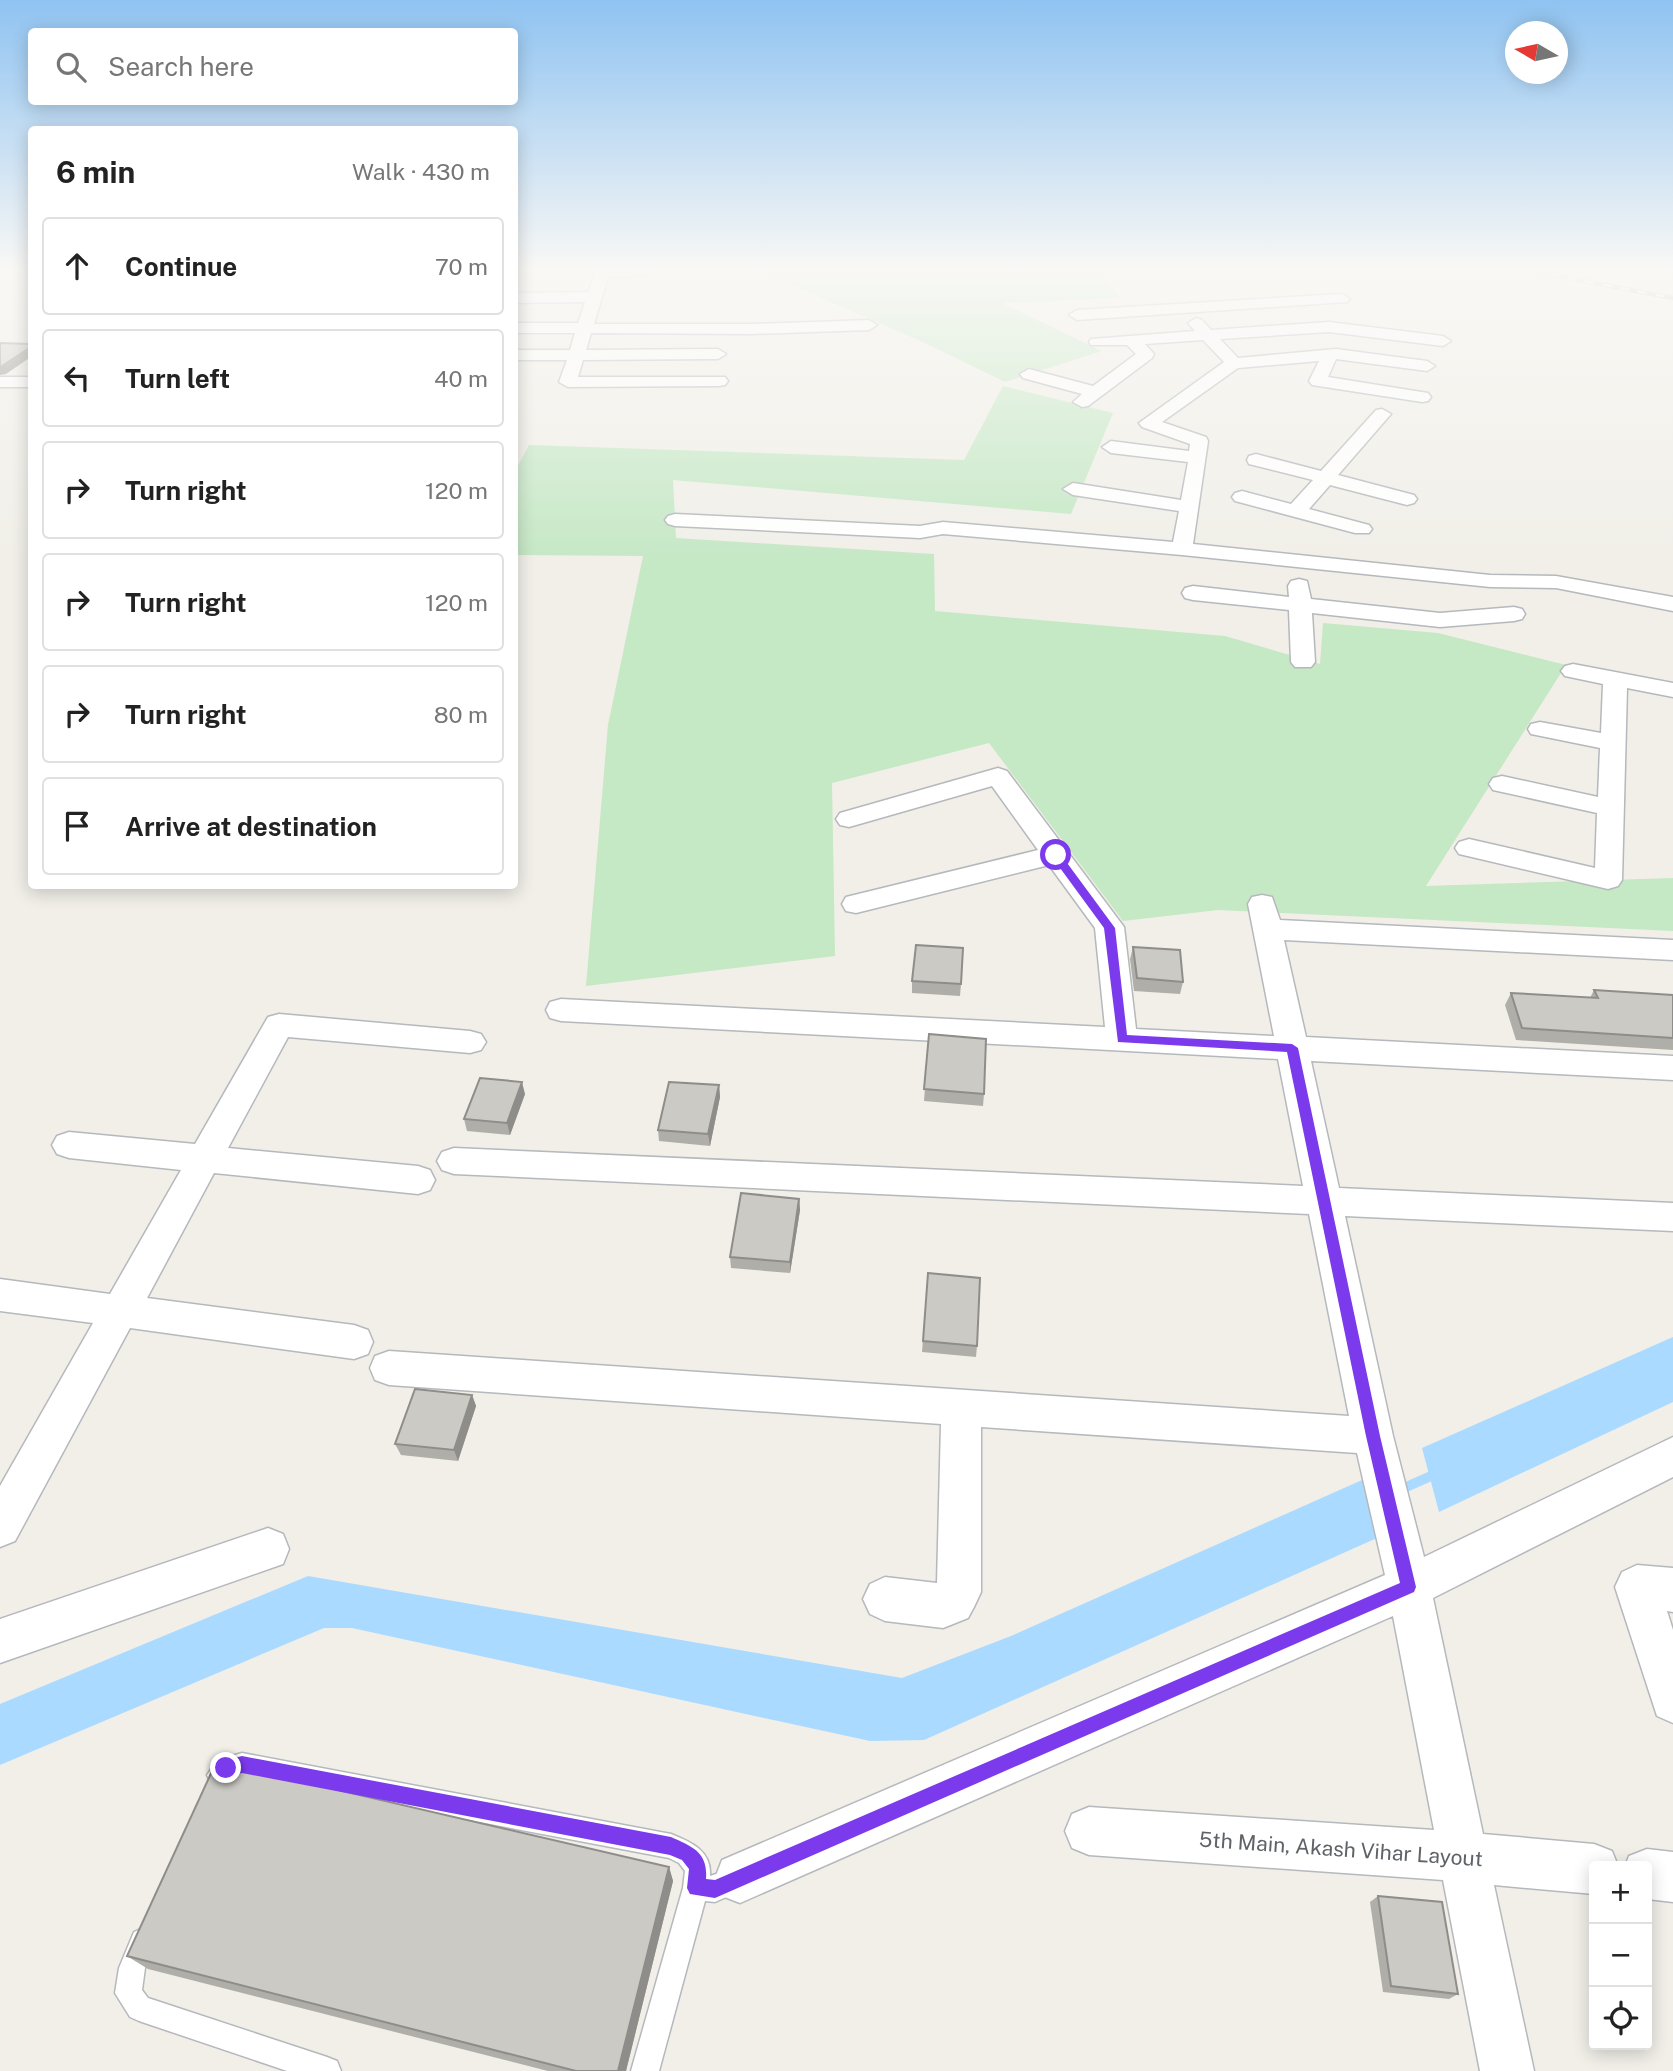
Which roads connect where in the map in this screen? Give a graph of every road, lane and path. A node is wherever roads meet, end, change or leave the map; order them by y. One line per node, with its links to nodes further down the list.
1 (572, 368): 6 (street)
2 (1128, 368): 5 (street)
3 (1227, 368): 12 (street)
4 (1324, 368): 9 (street)
5 (1029, 374)
6 (719, 381)
7 (0, 382): 8 (street)
8 (28, 382)
9 (1422, 397)
10 (1382, 414): 14 (street)
11 (1111, 447): 12 (street)
12 (1198, 458): 18 (street)
13 (1256, 460): 14 (street)
14 (1326, 478): 17 (street); 19 (street)
15 (1073, 489): 18 (street)
16 (1242, 497): 19 (street)
17 (1407, 499)
18 (1188, 507): 22 (street)
19 (1302, 513): 21 (street); 23 (street)
20 (675, 520): 22 (street)
21 (1362, 529)
22 (1182, 548): 23 (street)
23 (1302, 561): 24 (street); 27 (street)
24 (1538, 582): 26 (street); 28 (street)
25 (1193, 593): 27 (street)
26 (1673, 604)
27 (1302, 605): 28 (street); 30 (street)
28 (1514, 614): 29 (street)
29 (1497, 637)
30 (1303, 662)
31 (1573, 671): 32 (street)
32 (1615, 679): 33 (street); 35 (street)
33 (1673, 690)
34 (1540, 729): 35 (street)
35 (1613, 743): 37 (street)
36 (1502, 784): 37 (street)
37 (1611, 808): 39 (street)
38 (849, 819): 40 (street)
39 (1469, 848)
40 (1056, 855): 41 (street); 44 (street)
41 (856, 904)
42 (1673, 950): 46 (street)
43 (561, 1010): 44 (street)
44 (1122, 1039): 46 (street)
45 (470, 1042): 49 (street)
46 (1292, 1048): 47 (street); 52 (street)
47 (1673, 1068)
48 (69, 1145): 49 (street)
49 (205, 1158): 51 (street); 55 (street)
50 (454, 1161): 52 (street)
51 (418, 1180)
52 (1324, 1202): 53 (street); 59 (street)
53 (1673, 1217)
54 (0, 1295): 55 (street)
55 (120, 1311): 56 (street); 61 (street)
56 (354, 1342)
57 (389, 1368): 58 (street)
58 (961, 1407): 59 (street); 65 (street)
59 (1373, 1436): 63 (street)
60 (1673, 1456): 63 (street)
61 (0, 1527)
62 (268, 1549): 66 (street)
63 (1406, 1575): 70 (street); 74 (street)
64 (1673, 1590): 67 (street)
65 (885, 1599)
66 (0, 1641)
67 (1673, 1700)
68 (207, 1794): 75 (lane)
69 (1088, 1831): 70 (street, 5th Main, Akash Vihar Layout)
70 (1462, 1857): 71 (street, 5th Main, Akash Vihar Layout); 79 (street)
71 (1589, 1870)
72 (1652, 1875): 73 (street)
73 (1673, 1877)
74 (740, 1878): 75 (lane)
75 (696, 1888): 78 (lane)
76 (153, 1918): 77 (lane)
77 (327, 2071)
78 (645, 2071)
79 (1507, 2071)

